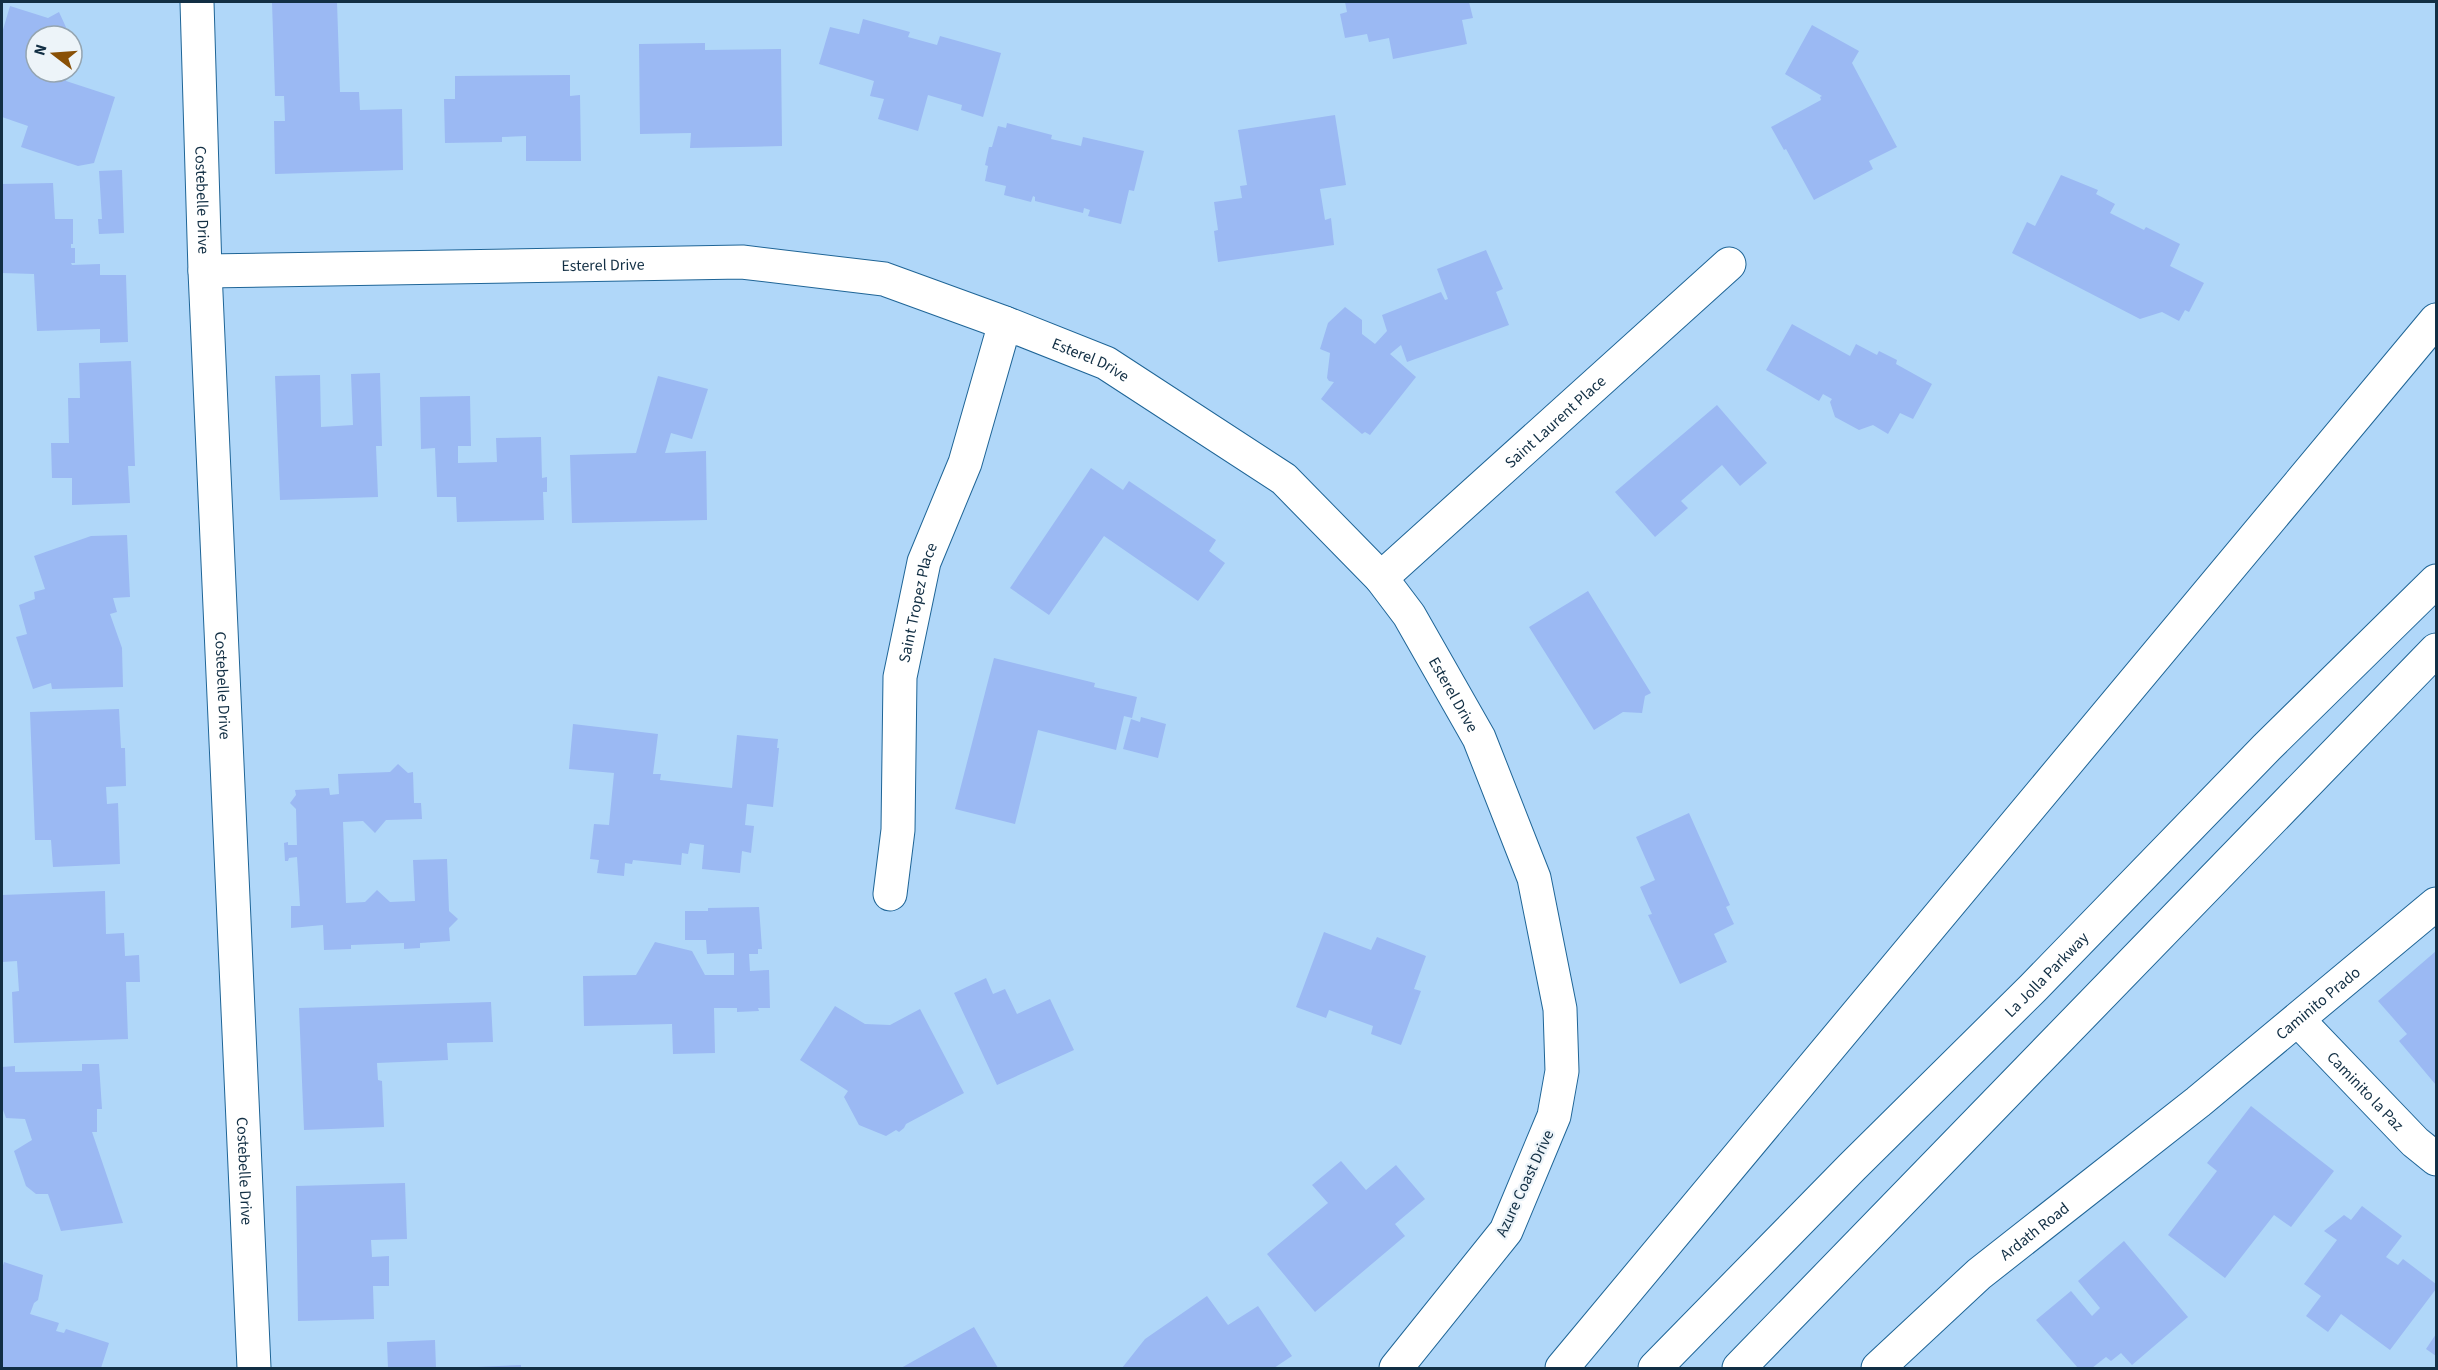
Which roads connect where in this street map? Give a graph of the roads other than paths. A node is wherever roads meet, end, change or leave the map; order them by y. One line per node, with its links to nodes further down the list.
1 (197, 2): 3 (main road, Costebelle Drive)
2 (1729, 264): 6 (main road, Saint Laurent Place)
3 (205, 272): 5 (main road, Esterel Drive); 15 (main road, Costebelle Drive)
4 (2436, 320): 17 (main road)
5 (1005, 323): 6 (main road, Esterel Drive); 9 (main road, Saint Tropez Place)
6 (1381, 578): 12 (main road, Esterel Drive)
7 (2436, 581): 18 (main road, La Jolla Parkway)
8 (2436, 650): 19 (main road)
9 (890, 894)
10 (2436, 904): 11 (main road, Caminito Prado)
11 (2298, 1020): 13 (main road, Caminito Prado); 14 (main road, Caminito la Paz)
12 (1562, 1071): 16 (main road, Azure Coast Drive)
13 (2198, 1102): 20 (main road, Ardath Road)
14 (2436, 1159)
15 (254, 1368)
16 (1396, 1368)
17 (1562, 1368)
18 (1656, 1368)
19 (1739, 1368)
20 (1878, 1368)

